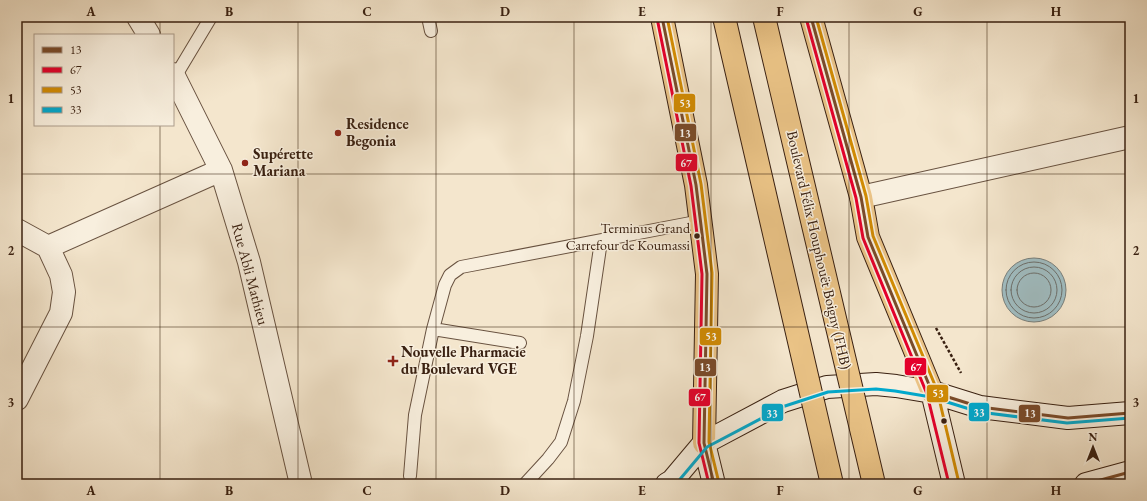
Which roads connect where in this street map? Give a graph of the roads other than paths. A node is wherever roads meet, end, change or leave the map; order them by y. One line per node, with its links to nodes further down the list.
1 (138, 17): 9 (street)
2 (211, 17): 10 (lane)
3 (428, 17): 8 (lane)
4 (662, 17): 14 (highway)
5 (724, 17): 30 (highway, bridge)
6 (764, 17): 31 (highway, Boulevard Félix Houphouët Boigny (FHB), bridge)
7 (811, 17): 13 (highway)
8 (431, 31)
9 (148, 34)
10 (174, 75): 12 (street, Rue Abli Mathieu)
11 (1130, 137): 13 (street)
12 (220, 170): 17 (street); 26 (street, Rue Abli Mathieu)
13 (861, 197): 20 (highway)
14 (701, 221): 16 (lane); 23 (highway)
15 (17, 230): 17 (street)
16 (601, 241): 18 (lane); 27 (lane)
17 (48, 247): 21 (street)
18 (433, 329): 19 (lane); 25 (lane)
19 (520, 343)
20 (932, 392): 22 (street); 23 (street); 32 (street)
21 (17, 399)
22 (1130, 412)
23 (704, 443): 28 (street); 29 (street)
24 (1130, 472): 33 (street)
25 (410, 476)
26 (302, 484)
27 (524, 484)
28 (667, 484)
29 (714, 484)
30 (832, 484)
31 (874, 484)
32 (954, 484)
33 (1086, 484)

